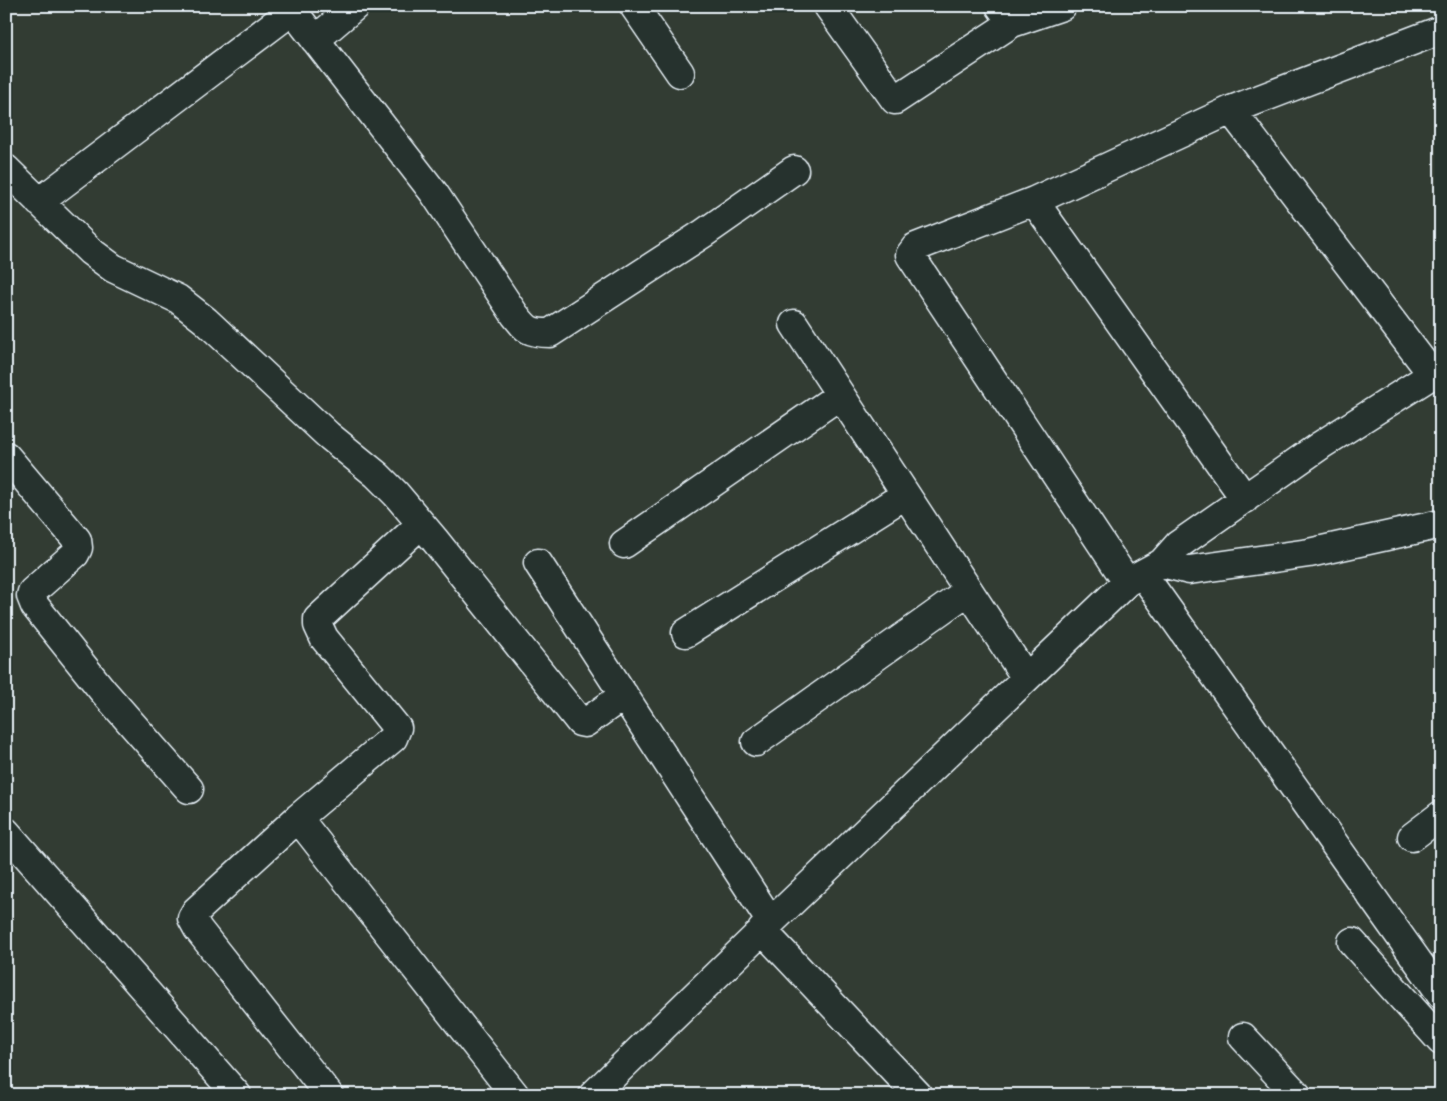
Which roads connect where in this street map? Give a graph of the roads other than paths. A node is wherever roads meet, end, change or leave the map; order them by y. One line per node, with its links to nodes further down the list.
1 (355, 6): 8 (street)
2 (634, 6): 9 (street)
3 (828, 6): 6 (street)
4 (1062, 6): 6 (street)
5 (291, 8): 8 (street); 14 (street)
6 (1013, 12)
7 (1441, 30): 10 (street)
8 (315, 40): 12 (street)
9 (680, 73)
10 (1231, 110): 13 (street); 16 (street)
11 (6, 169): 14 (street)
12 (794, 170)
13 (1034, 201): 20 (street); 25 (street)
14 (39, 202): 21 (street)
15 (794, 324): 17 (street)
16 (1436, 372): 20 (street)
17 (840, 394): 19 (street); 23 (street)
18 (6, 456): 31 (street)
19 (905, 494): 26 (street); 27 (street)
20 (1245, 499): 25 (street)
21 (421, 524): 29 (street); 33 (street)
22 (1441, 524): 25 (street)
23 (624, 544)
24 (538, 563): 29 (street)
25 (1144, 573): 28 (street); 38 (street)
26 (968, 591): 28 (street); 30 (street)
27 (686, 633)
28 (1026, 678): 36 (street)
29 (624, 695): 36 (street)
30 (756, 742)
31 (190, 789)
32 (1441, 815): 35 (street)
33 (298, 818): 42 (street); 43 (street)
34 (6, 832): 41 (street)
35 (1412, 836)
36 (766, 926): 44 (street); 45 (street)
37 (1352, 942): 40 (street)
38 (1441, 994)
39 (1243, 1037): 46 (street)
40 (1441, 1041)
41 (237, 1095)
42 (329, 1095)
43 (515, 1095)
44 (593, 1095)
45 (918, 1095)
46 (1297, 1095)

